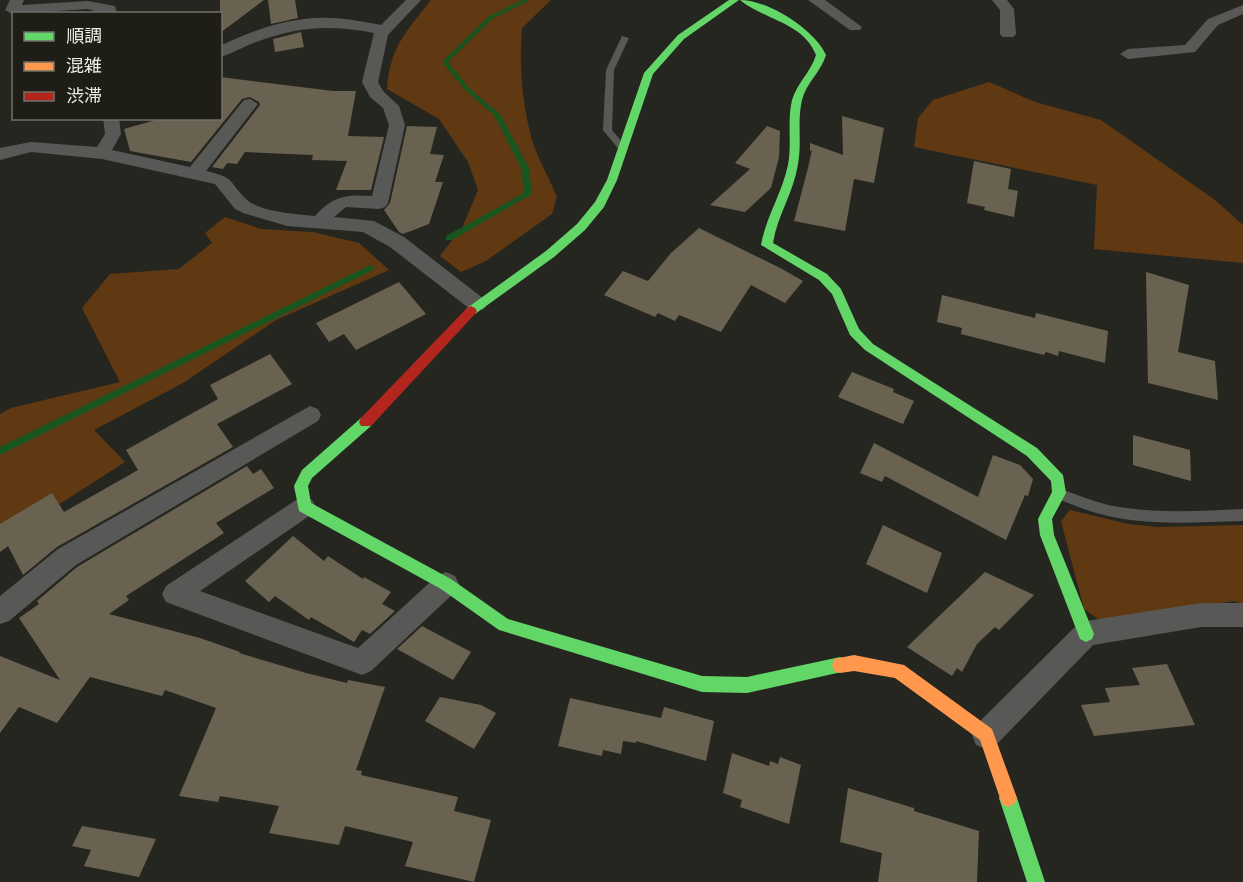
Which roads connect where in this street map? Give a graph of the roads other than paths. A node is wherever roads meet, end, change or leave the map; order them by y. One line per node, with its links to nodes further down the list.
1 (17, 0): 7 (street)
2 (414, 0): 10 (street)
3 (735, 0): 17 (street)
4 (744, 0): 24 (street)
5 (815, 0): 9 (street)
6 (999, 0): 11 (street)
7 (110, 7)
8 (1243, 9): 14 (street)
9 (855, 27)
10 (384, 30): 13 (street); 21 (street)
11 (1008, 34)
12 (625, 38): 17 (lane)
13 (222, 51)
14 (1128, 54)
15 (250, 104): 20 (street)
16 (111, 120): 18 (street)
17 (623, 149): 22 (street)
18 (102, 153): 19 (street); 20 (street)
19 (0, 154)
20 (195, 173): 21 (street)
21 (321, 221): 22 (street)
22 (477, 304): 25 (street)
23 (310, 415): 28 (street)
24 (1059, 493): 26 (lane); 30 (street)
25 (304, 507): 27 (street); 27 (street)
26 (1243, 514)
27 (446, 584): 31 (street)
28 (0, 612)
29 (1241, 619): 30 (street)
30 (1086, 634): 31 (street)
31 (986, 735): 32 (street)
32 (1036, 882)

